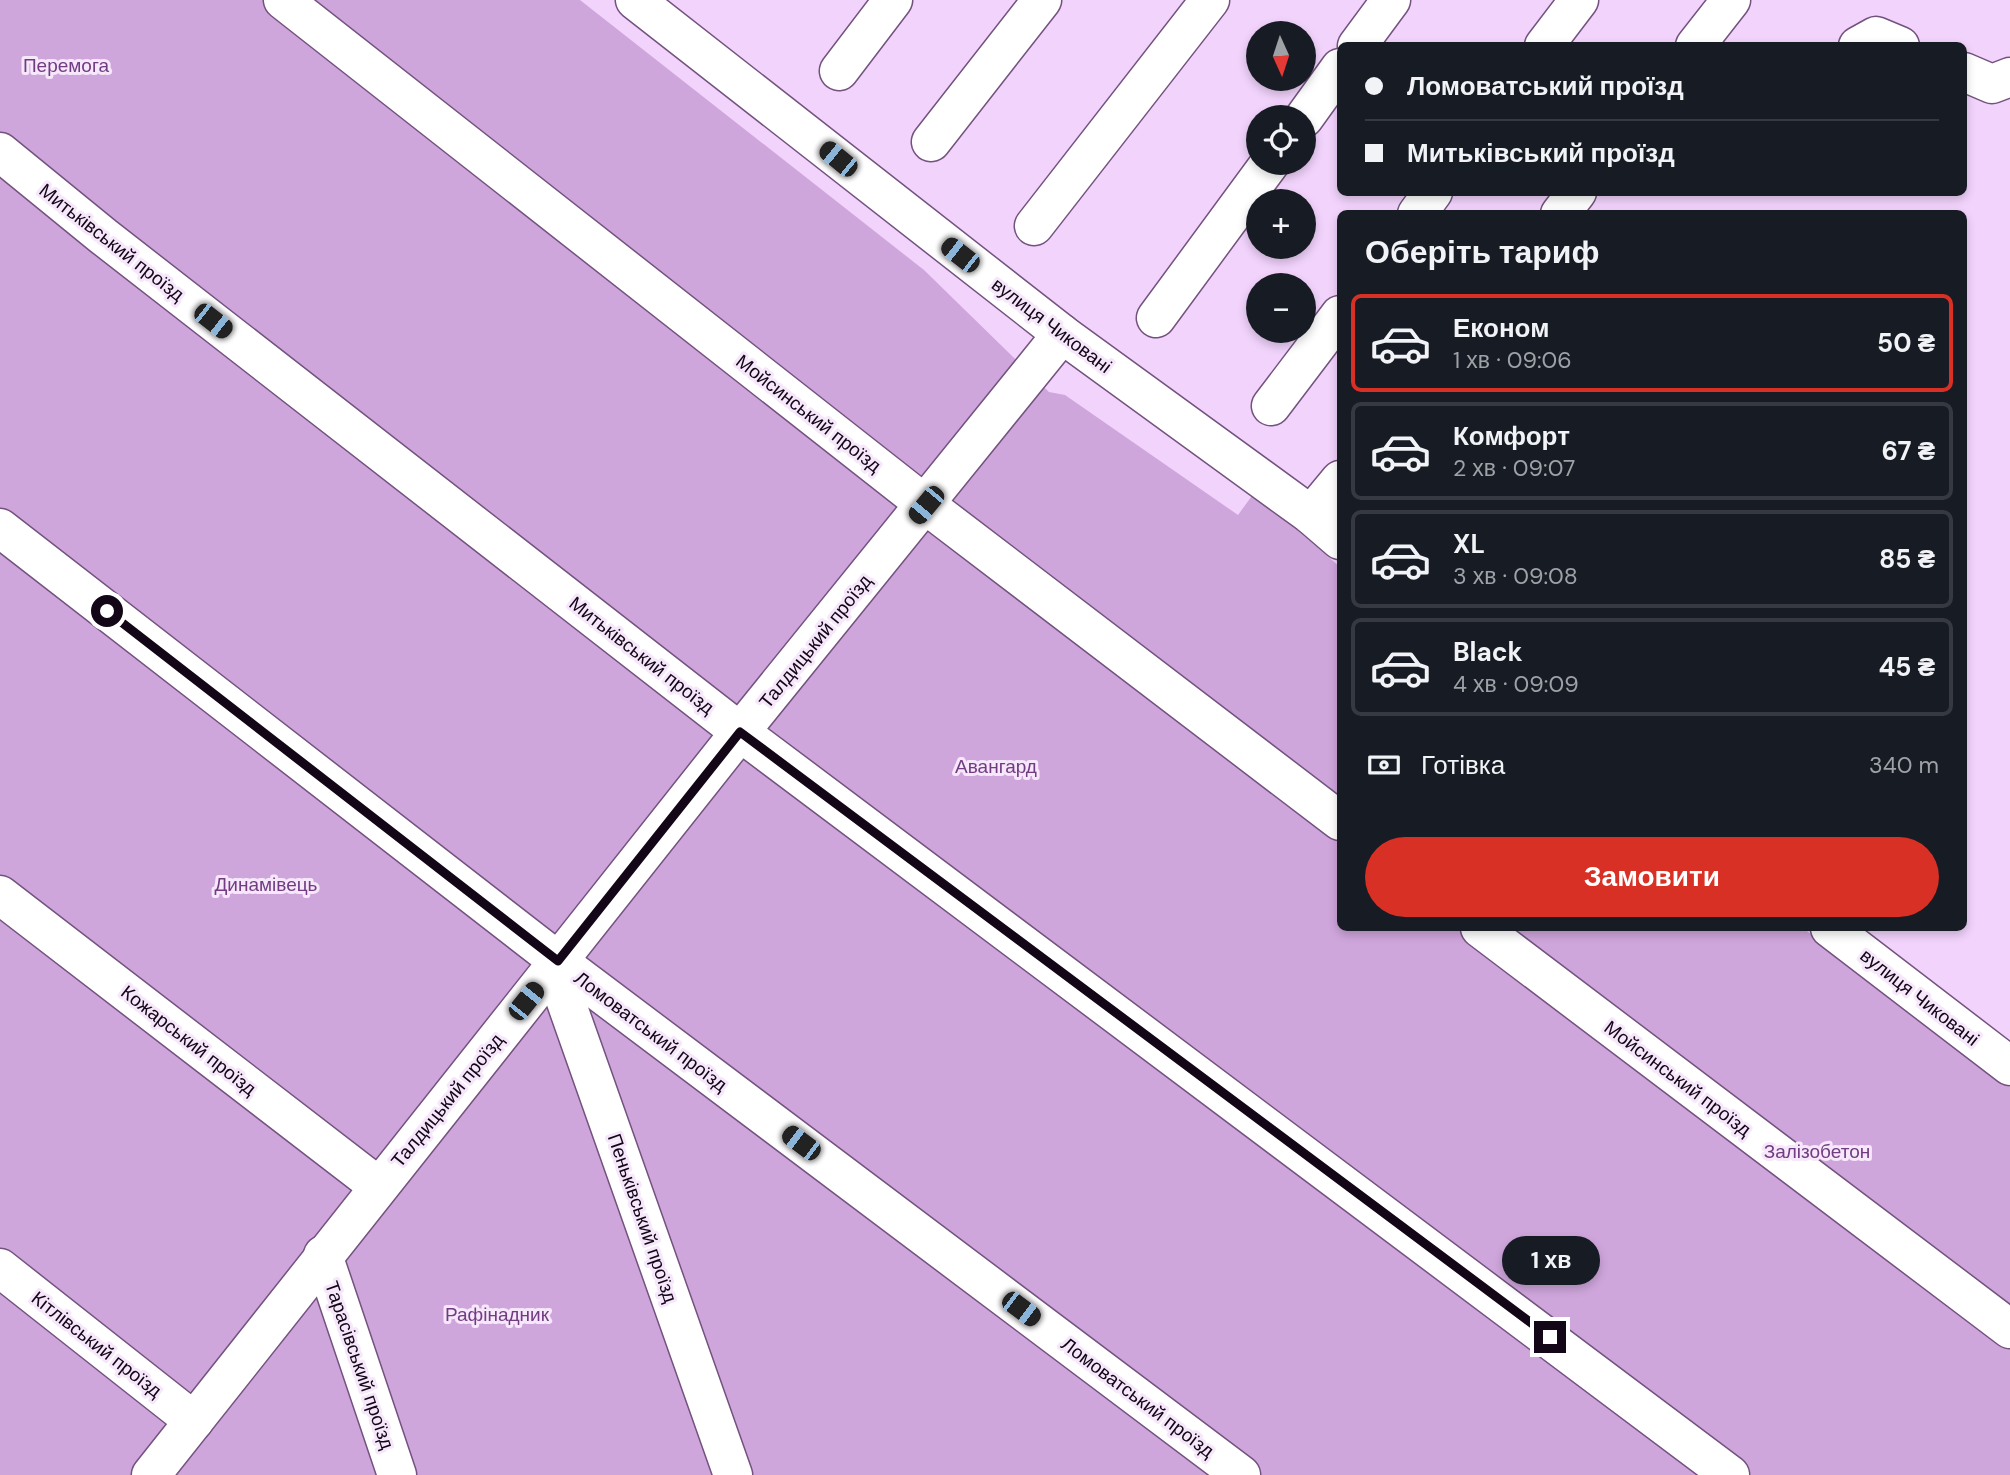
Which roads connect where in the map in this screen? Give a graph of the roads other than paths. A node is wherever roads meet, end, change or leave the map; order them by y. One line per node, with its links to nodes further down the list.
1 (283, 0): 30 (street, Мойсинський проїзд)
2 (635, 0): 27 (street, вулиця Чиковані)
3 (893, 0): 14 (street)
4 (1042, 0): 19 (street)
5 (1210, 0): 24 (street)
6 (1391, 0): 9 (street)
7 (1579, 0): 10 (street)
8 (1731, 0): 11 (street)
9 (1360, 42)
10 (1547, 42)
11 (1698, 42)
12 (1865, 42): 13 (street)
13 (1890, 42)
14 (839, 71)
15 (1337, 72): 18 (street)
16 (1967, 73): 17 (street)
17 (2010, 77)
18 (1313, 105)
19 (931, 142)
20 (0, 152): 34 (street, Митьківський проїзд)
21 (1261, 175): 25 (street)
22 (1574, 196): 23 (street)
23 (1563, 210)
24 (1034, 226)
25 (1156, 318)
26 (1337, 319): 28 (street)
27 (1062, 334): 30 (street, Талдицький проїзд); 31 (street, вулиця Чиковані)
28 (1271, 406)
29 (1337, 484): 31 (street)
30 (926, 505): 34 (street, Талдицький проїзд); 35 (street, Мойсинський проїзд)
31 (1311, 515): 33 (street, вулиця Чиковані)
32 (0, 528): 39 (street, Ломоватський проїзд)
33 (1337, 537)
34 (740, 732): 39 (street, Талдицький проїзд); 50 (street, Митьківський проїзд)
35 (1337, 819)
36 (0, 895): 41 (street, Кожарський проїзд)
37 (1484, 931): 44 (street, Мойсинський проїзд)
38 (1833, 931): 40 (street, вулиця Чиковані)
39 (558, 961): 41 (street, Талдицький проїзд); 48 (street, Пеньківський проїзд); 49 (street, Ломоватський проїзд)
40 (2010, 1066)
41 (378, 1186): 42 (street, Талдицький проїзд)
42 (323, 1255): 45 (street, Талдицький проїзд); 47 (street, Тарасівський проїзд)
43 (0, 1268): 45 (street, Кітлівський проїзд)
44 (2010, 1329)
45 (194, 1421): 46 (street, Талдицький проїзд)
46 (151, 1475)
47 (397, 1475)
48 (733, 1475)
49 (1241, 1475)
50 (1730, 1475)

